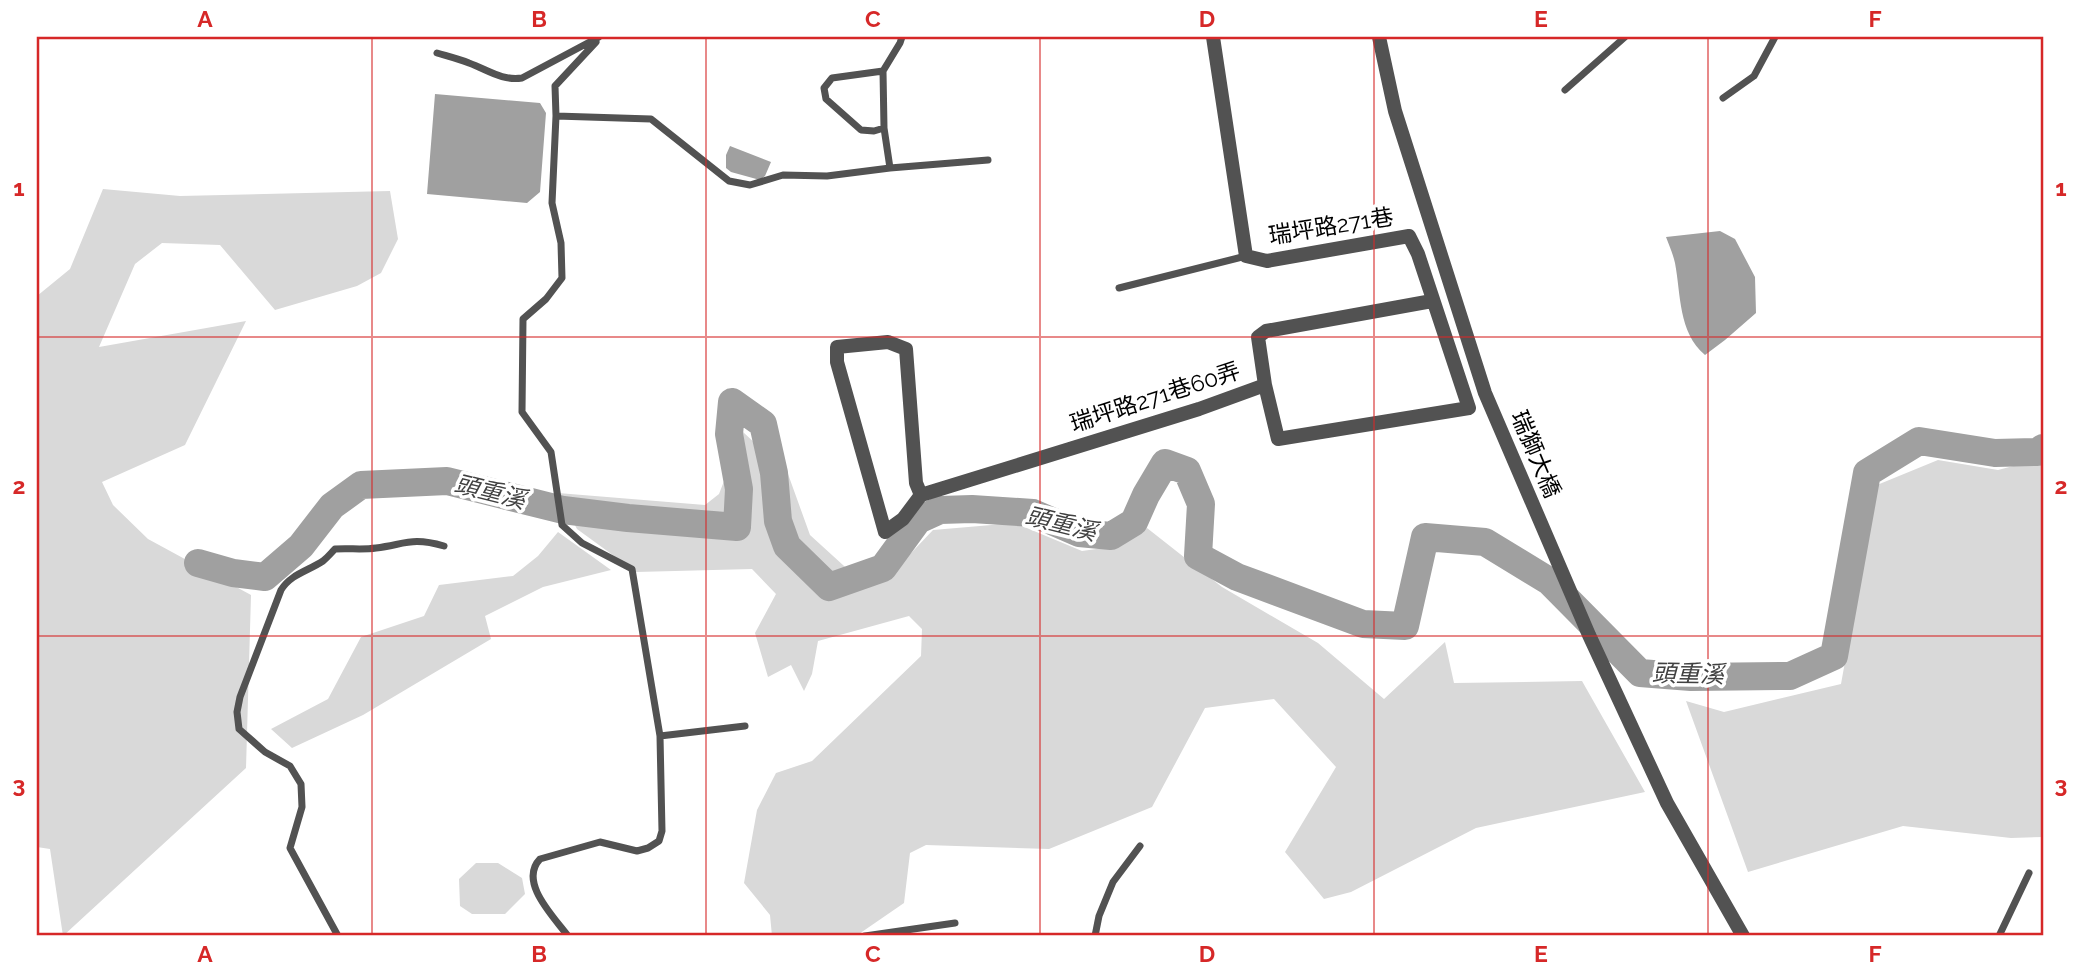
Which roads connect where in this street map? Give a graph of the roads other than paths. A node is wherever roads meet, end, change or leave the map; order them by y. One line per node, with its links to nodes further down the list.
1 (600, 37): 7 (lane); 11 (lane)
2 (902, 37): 8 (lane)
3 (1213, 37): 15 (street, 瑞坪路271巷)
4 (1379, 37): 30 (street, 瑞獅大橋)
5 (1625, 37): 9 (lane)
6 (1774, 37): 10 (lane)
7 (437, 53)
8 (883, 71): 12 (lane); 12 (lane)
9 (1565, 90)
10 (1723, 98)
11 (556, 116): 14 (lane); 22 (lane)
12 (884, 128): 14 (lane)
13 (988, 160): 14 (lane)
14 (890, 168)
15 (1246, 256): 16 (lane); 17 (street, 瑞坪路271巷)
16 (1119, 288)
17 (1432, 300): 18 (street, 瑞坪路271巷60弄); 18 (street)
18 (1265, 385): 19 (street, 瑞坪路271巷60弄)
19 (921, 495): 19 (street)
20 (444, 546): 26 (lane)
21 (745, 726): 22 (lane)
22 (660, 736): 27 (lane)
23 (1140, 846): 29 (lane)
24 (2029, 873): 31 (lane)
25 (955, 923): 28 (lane)
26 (338, 936)
27 (568, 936)
28 (864, 936)
29 (1096, 936)
30 (1743, 936)
31 (1998, 936)

